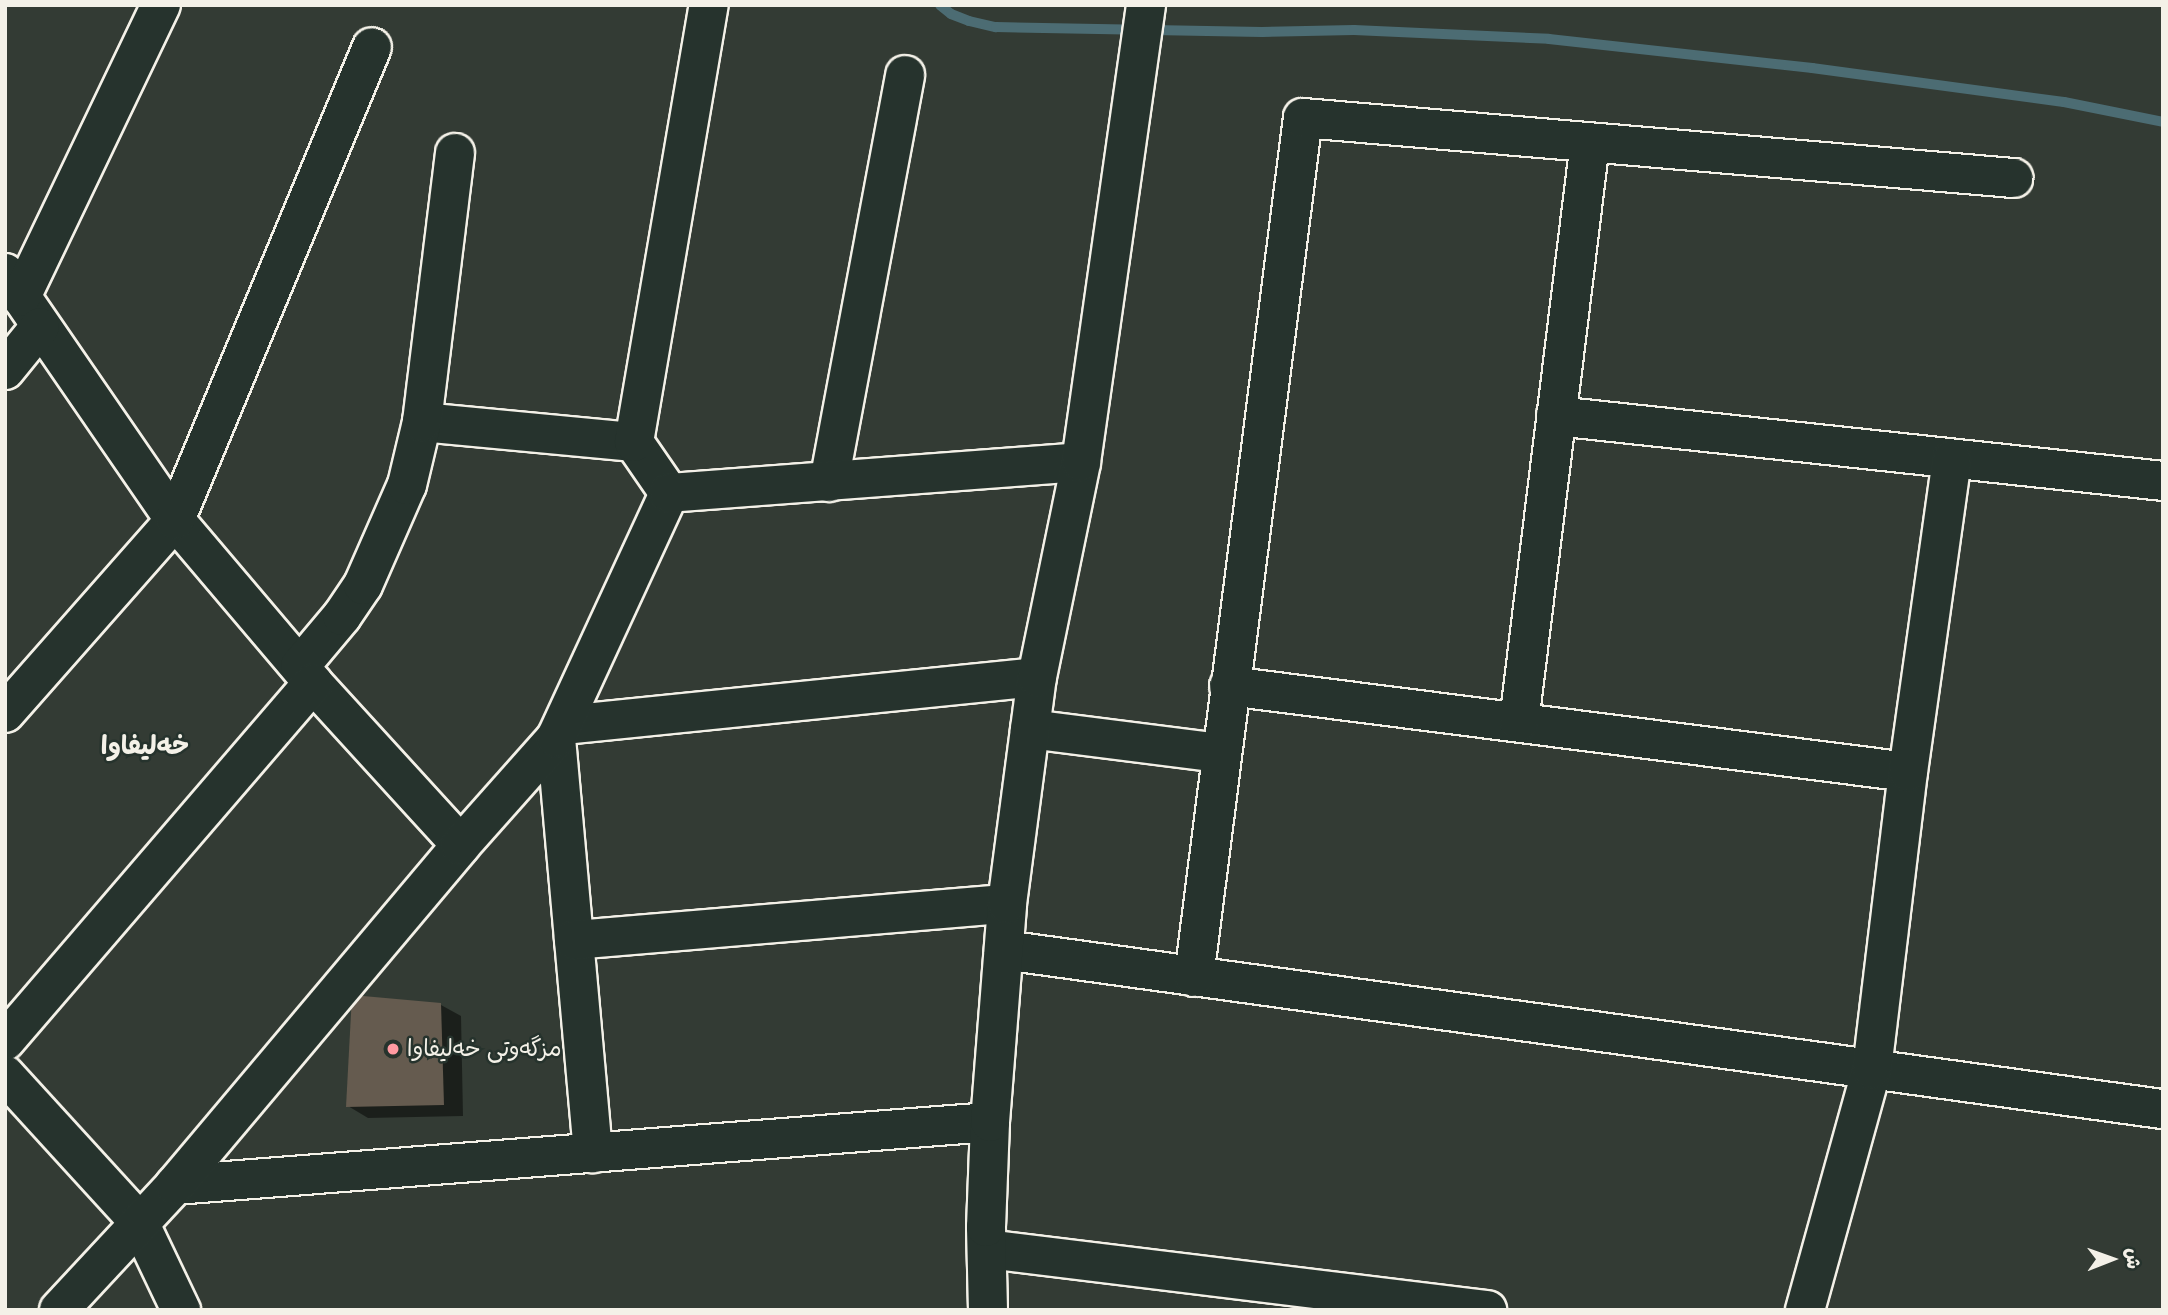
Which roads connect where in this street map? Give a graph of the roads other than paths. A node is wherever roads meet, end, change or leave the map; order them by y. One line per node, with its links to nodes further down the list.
1 (162, 5): 9 (street)
2 (709, 5): 13 (street)
3 (1146, 5): 15 (street)
4 (372, 47): 19 (street)
5 (905, 75): 17 (street)
6 (1590, 142): 8 (street); 11 (street); 22 (street)
7 (455, 153): 12 (street)
8 (2013, 178)
9 (22, 299): 10 (street); 19 (street)
10 (5, 370)
11 (1556, 416): 14 (street); 24 (street)
12 (422, 422): 13 (street); 20 (street)
13 (634, 442): 18 (street)
14 (1952, 458): 16 (street); 28 (street)
15 (1081, 462): 17 (street); 21 (street)
16 (2163, 481)
17 (829, 482): 18 (street)
18 (669, 493): 26 (street)
19 (175, 520): 20 (street); 23 (street)
20 (307, 674): 29 (street); 34 (street)
21 (1037, 677): 25 (street); 26 (street)
22 (1229, 686): 24 (street); 27 (street)
23 (5, 713)
24 (1519, 722): 28 (street)
25 (1030, 729): 27 (street); 30 (street)
26 (561, 732): 29 (street); 31 (street)
27 (1221, 753): 33 (street)
28 (1908, 772): 35 (street)
29 (461, 845): 40 (street)
30 (1007, 904): 31 (street); 32 (street)
31 (573, 940): 39 (street)
32 (1004, 950): 33 (street); 38 (street)
33 (1194, 976): 35 (street)
34 (5, 1041)
35 (1872, 1069): 37 (street); 48 (street)
36 (5, 1075): 41 (street)
37 (2162, 1109)
38 (990, 1122): 39 (street); 42 (street)
39 (593, 1153): 40 (street)
40 (175, 1185): 41 (street)
41 (139, 1222): 44 (street); 45 (street)
42 (987, 1249): 43 (street); 46 (street)
43 (1339, 1300): 47 (street)
44 (59, 1310)
45 (181, 1310)
46 (988, 1310)
47 (1487, 1310)
48 (1805, 1310)

